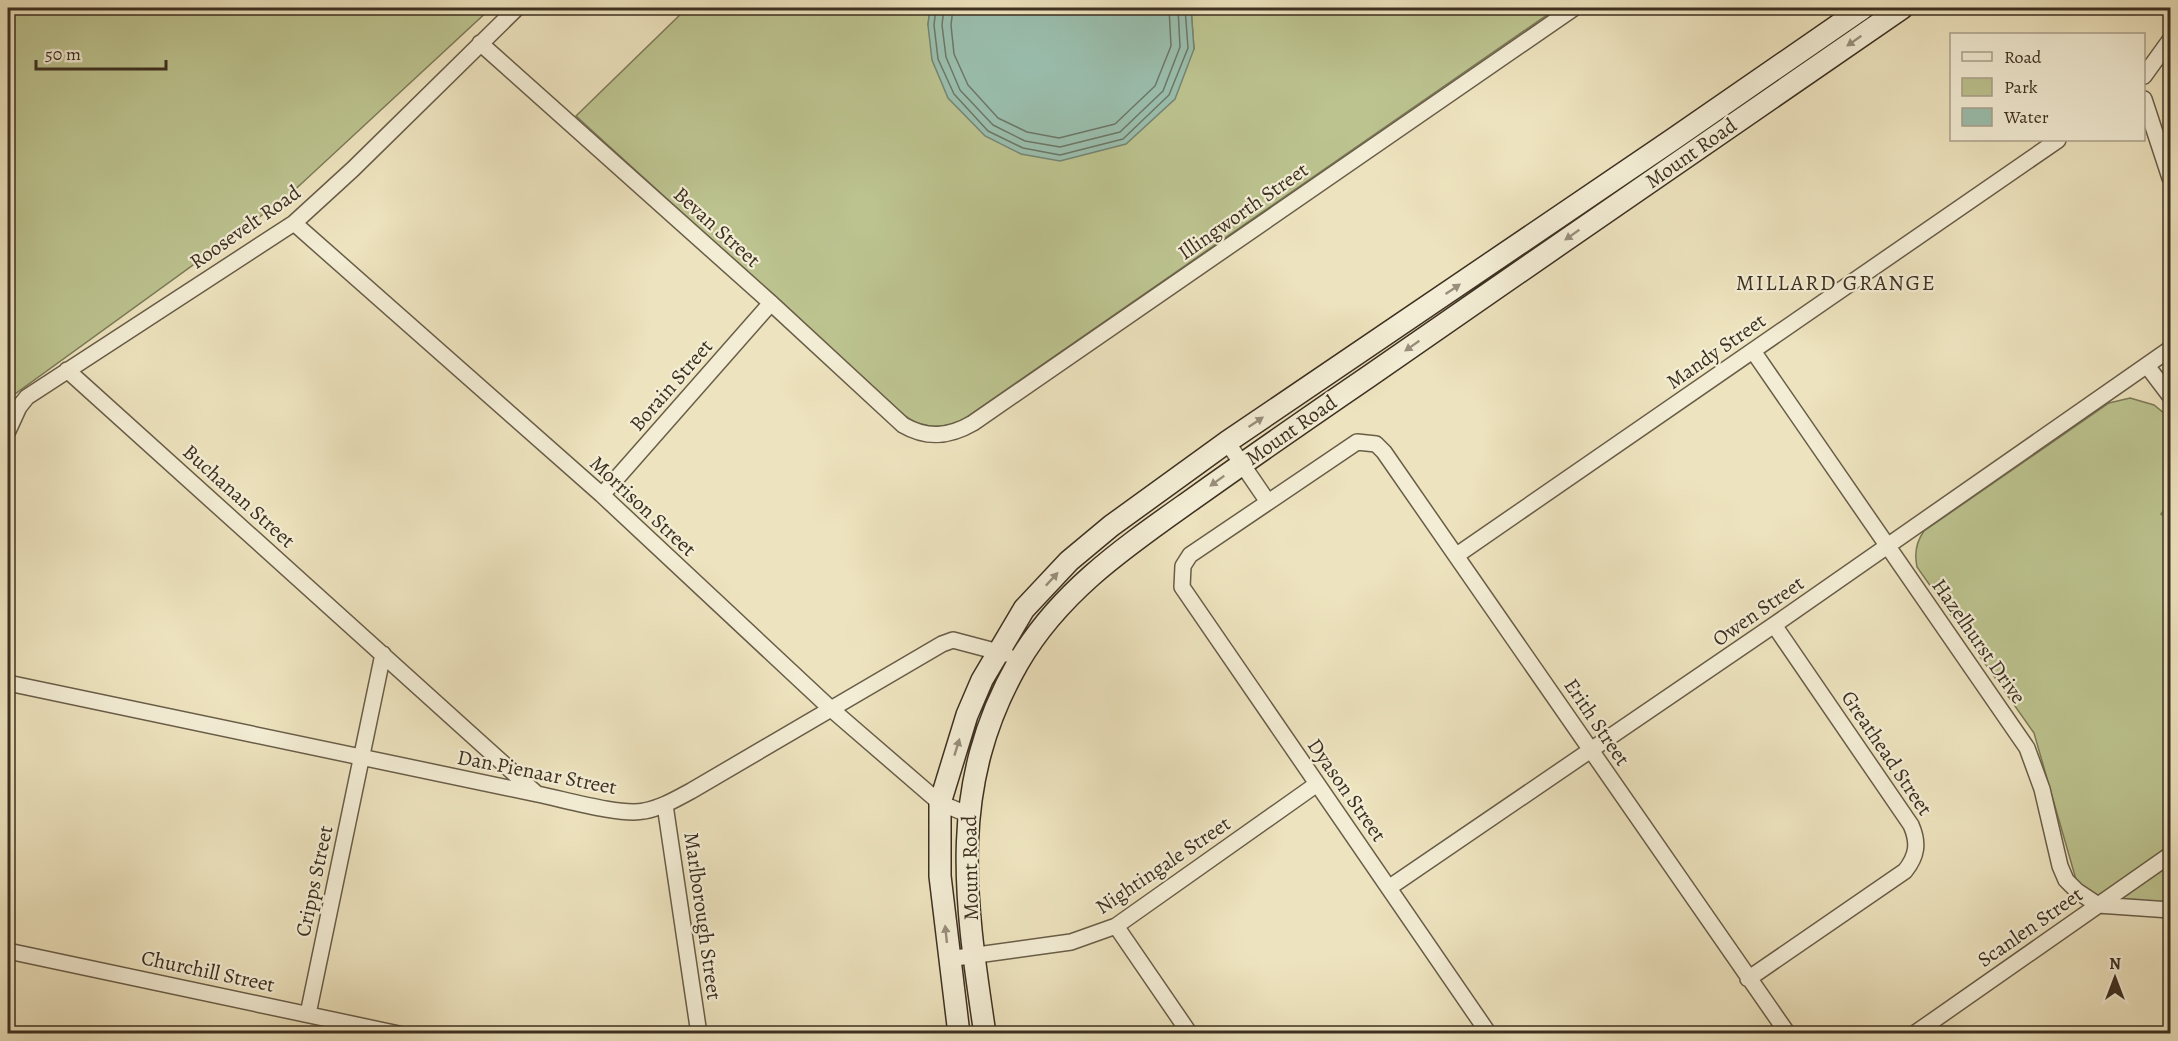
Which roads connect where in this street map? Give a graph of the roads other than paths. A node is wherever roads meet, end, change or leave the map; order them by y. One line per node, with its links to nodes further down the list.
1 (517, 8): 6 (street, Roosevelt Road)
2 (1574, 8): 21 (street, Illingworth Street)
3 (1863, 8): 11 (main road, Mount Road)
4 (1902, 8): 12 (main road, Mount Road, one-way to 12)
5 (2170, 40): 7 (street)
6 (480, 43): 13 (street, Roosevelt Road); 14 (street, Bevan Street)
7 (2145, 75)
8 (2145, 102): 10 (street)
9 (2057, 141): 16 (street, Mandy Street)
10 (2170, 178)
11 (1592, 195): 12 (main road); 22 (main road, Mount Road, one-way to 11)
12 (1603, 214): 23 (main road, Mount Road, one-way to 23)
13 (294, 223): 18 (street, Roosevelt Road); 24 (street, Morrison Street)
14 (771, 303): 21 (street, Bevan Street); 24 (street, Borain Street)
15 (2170, 349): 17 (street, Owen Street)
16 (1753, 351): 26 (street, Hazelhurst Drive); 27 (street, Mandy Street)
17 (2148, 367): 19 (street); 26 (street, Owen Street)
18 (68, 370): 20 (street, Roosevelt Road); 30 (street, Buchanan Street)
19 (2170, 396)
20 (8, 431)
21 (930, 436)
22 (1227, 442): 23 (street); 29 (main road, Mount Road, one-way to 22)
23 (1243, 463): 25 (street); 31 (main road, Mount Road, one-way to 31)
24 (602, 495): 33 (street, Morrison Street)
25 (1268, 502): 27 (street, Erith Street); 36 (street, Dyason Street)
26 (1886, 547): 28 (street, Owen Street); 43 (street, Hazelhurst Drive)
27 (1457, 555): 34 (street, Erith Street)
28 (1774, 625): 34 (street, Owen Street); 49 (street, Greathead Street)
29 (999, 650): 31 (street, Dan Pienaar Street); 33 (street, Dan Pienaar Street); 38 (main road, Mount Road, one-way to 29)
30 (383, 654): 35 (street); 37 (street, Buchanan Street)
31 (1019, 661): 40 (main road, Mount Road)
32 (8, 683): 35 (street, Dan Pienaar Street)
33 (830, 708): 38 (street, Morrison Street); 39 (street, Dan Pienaar Street)
34 (1591, 751): 42 (street, Owen Street); 49 (street, Erith Street)
35 (361, 757): 37 (street, Dan Pienaar Street); 50 (street, Cripps Street)
36 (1317, 784): 42 (street, Dyason Street); 45 (street, Nightingale Street)
37 (537, 794): 39 (street, Dan Pienaar Street)
38 (940, 803): 40 (street, Morrison Street); 48 (main road, Mount Road, one-way to 38)
39 (665, 805): 52 (street, Marlborough Street)
40 (967, 814): 47 (main road, Mount Road)
41 (2170, 855): 43 (street, Scanlen Street)
42 (1390, 887): 56 (street, Dyason Street)
43 (2098, 905): 44 (street); 58 (street, Scanlen Street)
44 (2170, 910)
45 (1116, 926): 47 (street, Nightingale Street); 55 (street)
46 (8, 951): 50 (street, Churchill Street)
47 (973, 957): 48 (street, Nightingale Street); 54 (main road, Mount Road)
48 (948, 959): 53 (main road, Mount Road)
49 (1749, 979): 57 (street, Erith Street)
50 (308, 1014): 51 (street, Churchill Street)
51 (399, 1034)
52 (699, 1034)
53 (959, 1034)
54 (985, 1034)
55 (1190, 1034)
56 (1489, 1034)
57 (1788, 1034)
58 (1914, 1034)

